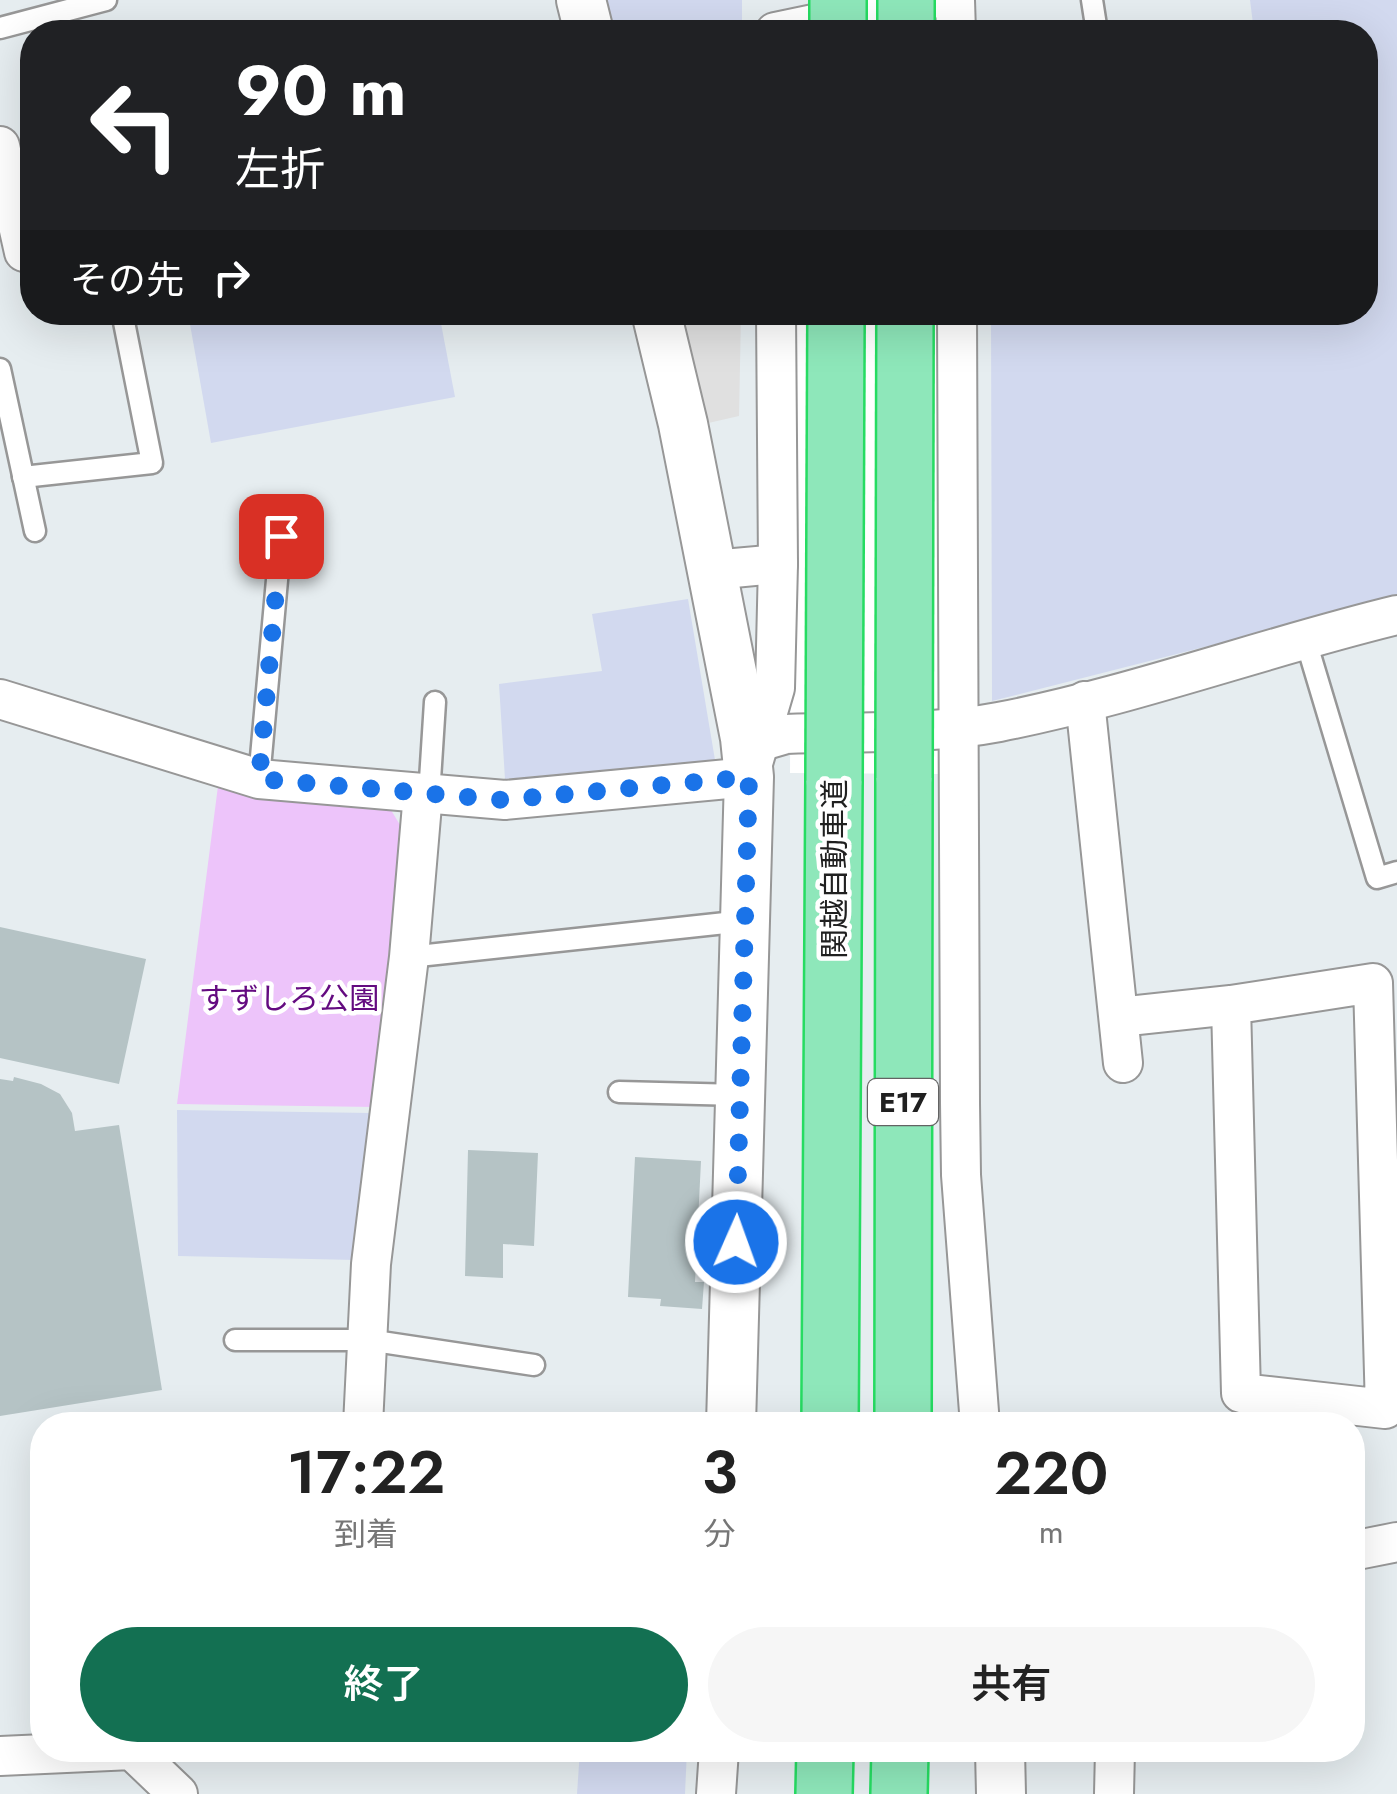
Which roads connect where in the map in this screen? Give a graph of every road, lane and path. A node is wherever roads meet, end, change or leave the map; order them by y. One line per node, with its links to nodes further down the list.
1 (106, 0): 3 (lane)
2 (929, 0): 4 (street)
3 (30, 20)
4 (832, 20)
5 (0, 146): 6 (street)
6 (19, 254)
7 (125, 325): 14 (lane)
8 (659, 325): 18 (street)
9 (776, 325): 17 (street)
10 (836, 325): 41 (highway, 関越自動車道 / E17, bridge)
11 (905, 325): 42 (highway, E17, bridge)
12 (957, 325): 24 (street)
13 (0, 369): 14 (lane)
14 (23, 477): 15 (lane)
15 (36, 531)
16 (281, 536): 26 (lane)
17 (778, 564): 18 (street); 25 (street)
18 (712, 570): 25 (street)
19 (1397, 615): 20 (street)
20 (1305, 638): 22 (street); 28 (lane)
21 (0, 698): 26 (street)
22 (1085, 701): 24 (street); 32 (street)
23 (436, 702): 27 (lane)
24 (959, 726): 25 (street); 43 (street)
25 (755, 759): 27 (street); 29 (street)
26 (259, 779): 27 (street)
27 (423, 793): 30 (street)
28 (1397, 872)
29 (744, 921): 30 (lane); 35 (street)
30 (409, 956): 37 (street)
31 (1231, 1005): 31 (street); 32 (street)
32 (1118, 1017): 33 (street)
33 (1123, 1064)
34 (619, 1092): 35 (lane)
35 (740, 1095): 40 (street)
36 (235, 1340): 37 (lane)
37 (368, 1340): 38 (lane); 39 (street)
38 (534, 1364)
39 (364, 1412)
40 (731, 1412)
41 (830, 1412)
42 (903, 1412)
43 (979, 1412)
44 (1365, 1551): 45 (street)
45 (1395, 1551)
46 (30, 1755): 47 (street)
47 (0, 1756)
48 (145, 1762): 54 (street)
49 (718, 1762): 55 (street)
50 (825, 1762): 56 (highway)
51 (900, 1762): 57 (highway)
52 (1000, 1762): 58 (street)
53 (1115, 1762): 59 (street)
54 (178, 1794)
55 (716, 1794)
56 (824, 1794)
57 (899, 1794)
58 (1001, 1794)
59 (1114, 1794)

